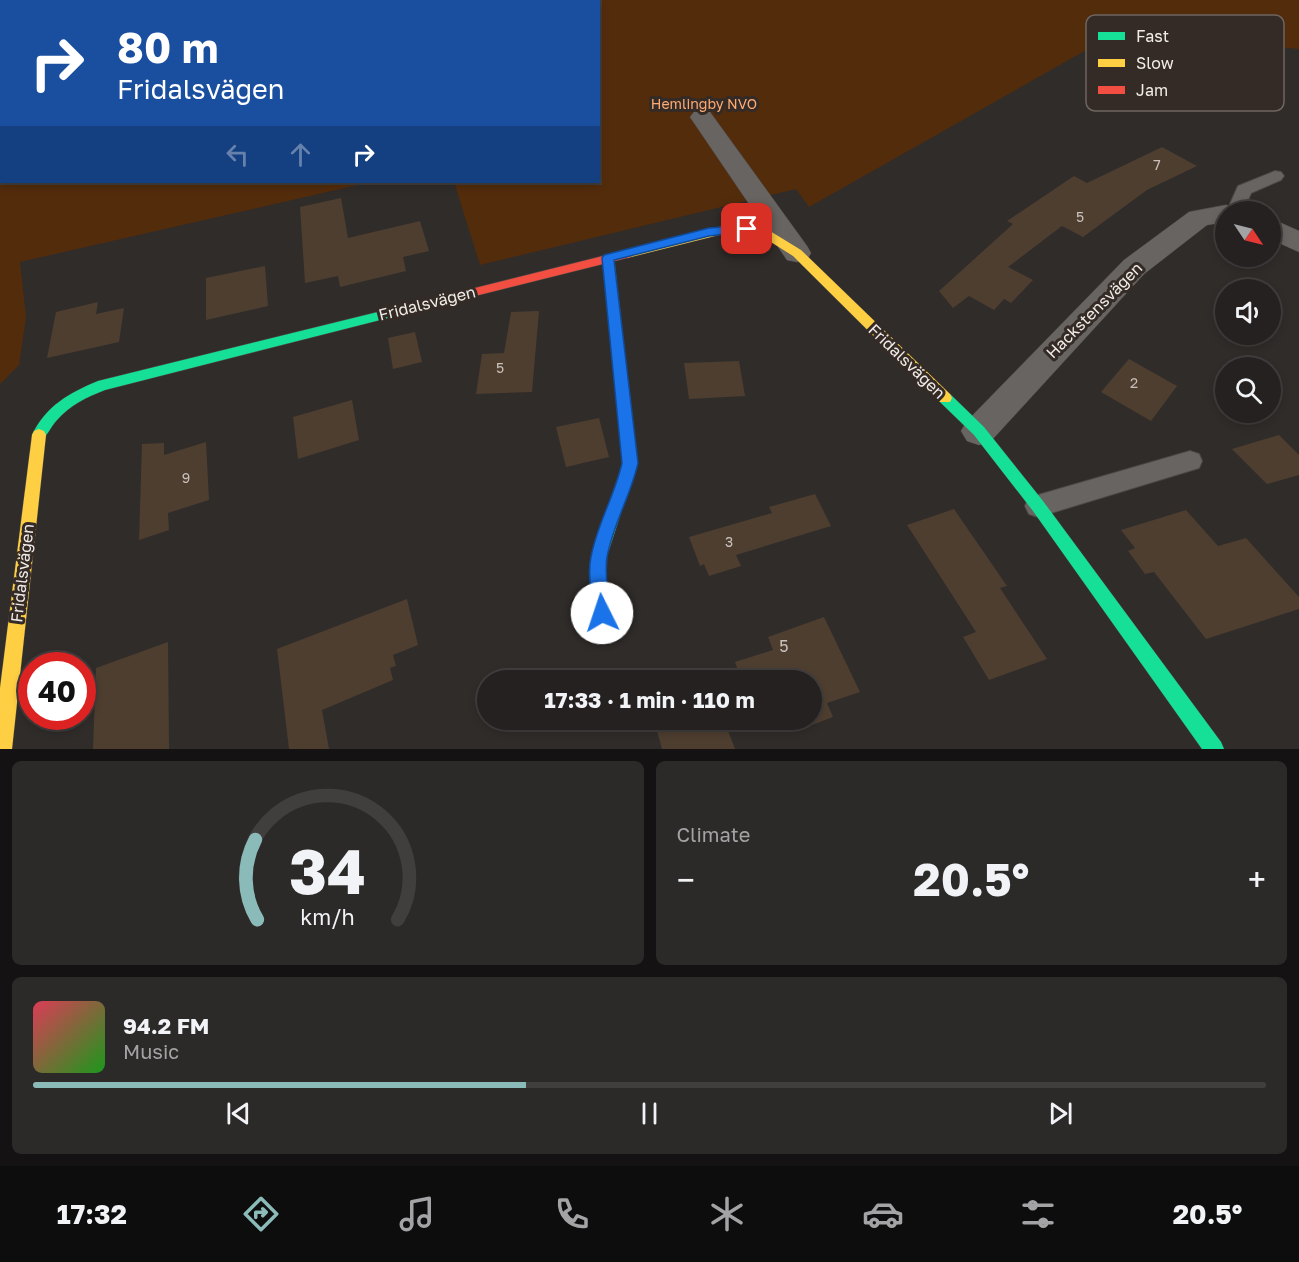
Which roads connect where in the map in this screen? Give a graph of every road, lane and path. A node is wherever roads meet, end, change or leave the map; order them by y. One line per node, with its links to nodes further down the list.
1 (702, 117): 7 (street)
2 (1275, 176): 3 (lane)
3 (1239, 201)
4 (1215, 215): 9 (street, Hackstensvägen)
5 (1281, 233): 6 (street)
6 (1299, 243)
7 (797, 253): 8 (street, Fridalsvägen); 9 (street, Fridalsvägen)
8 (608, 258): 12 (street); 13 (street, Fridalsvägen)
9 (979, 431): 11 (street, Fridalsvägen)
10 (1190, 461): 11 (lane)
11 (1038, 506): 14 (street, Fridalsvägen)
12 (603, 632)
13 (2, 749)
14 (1214, 749)

